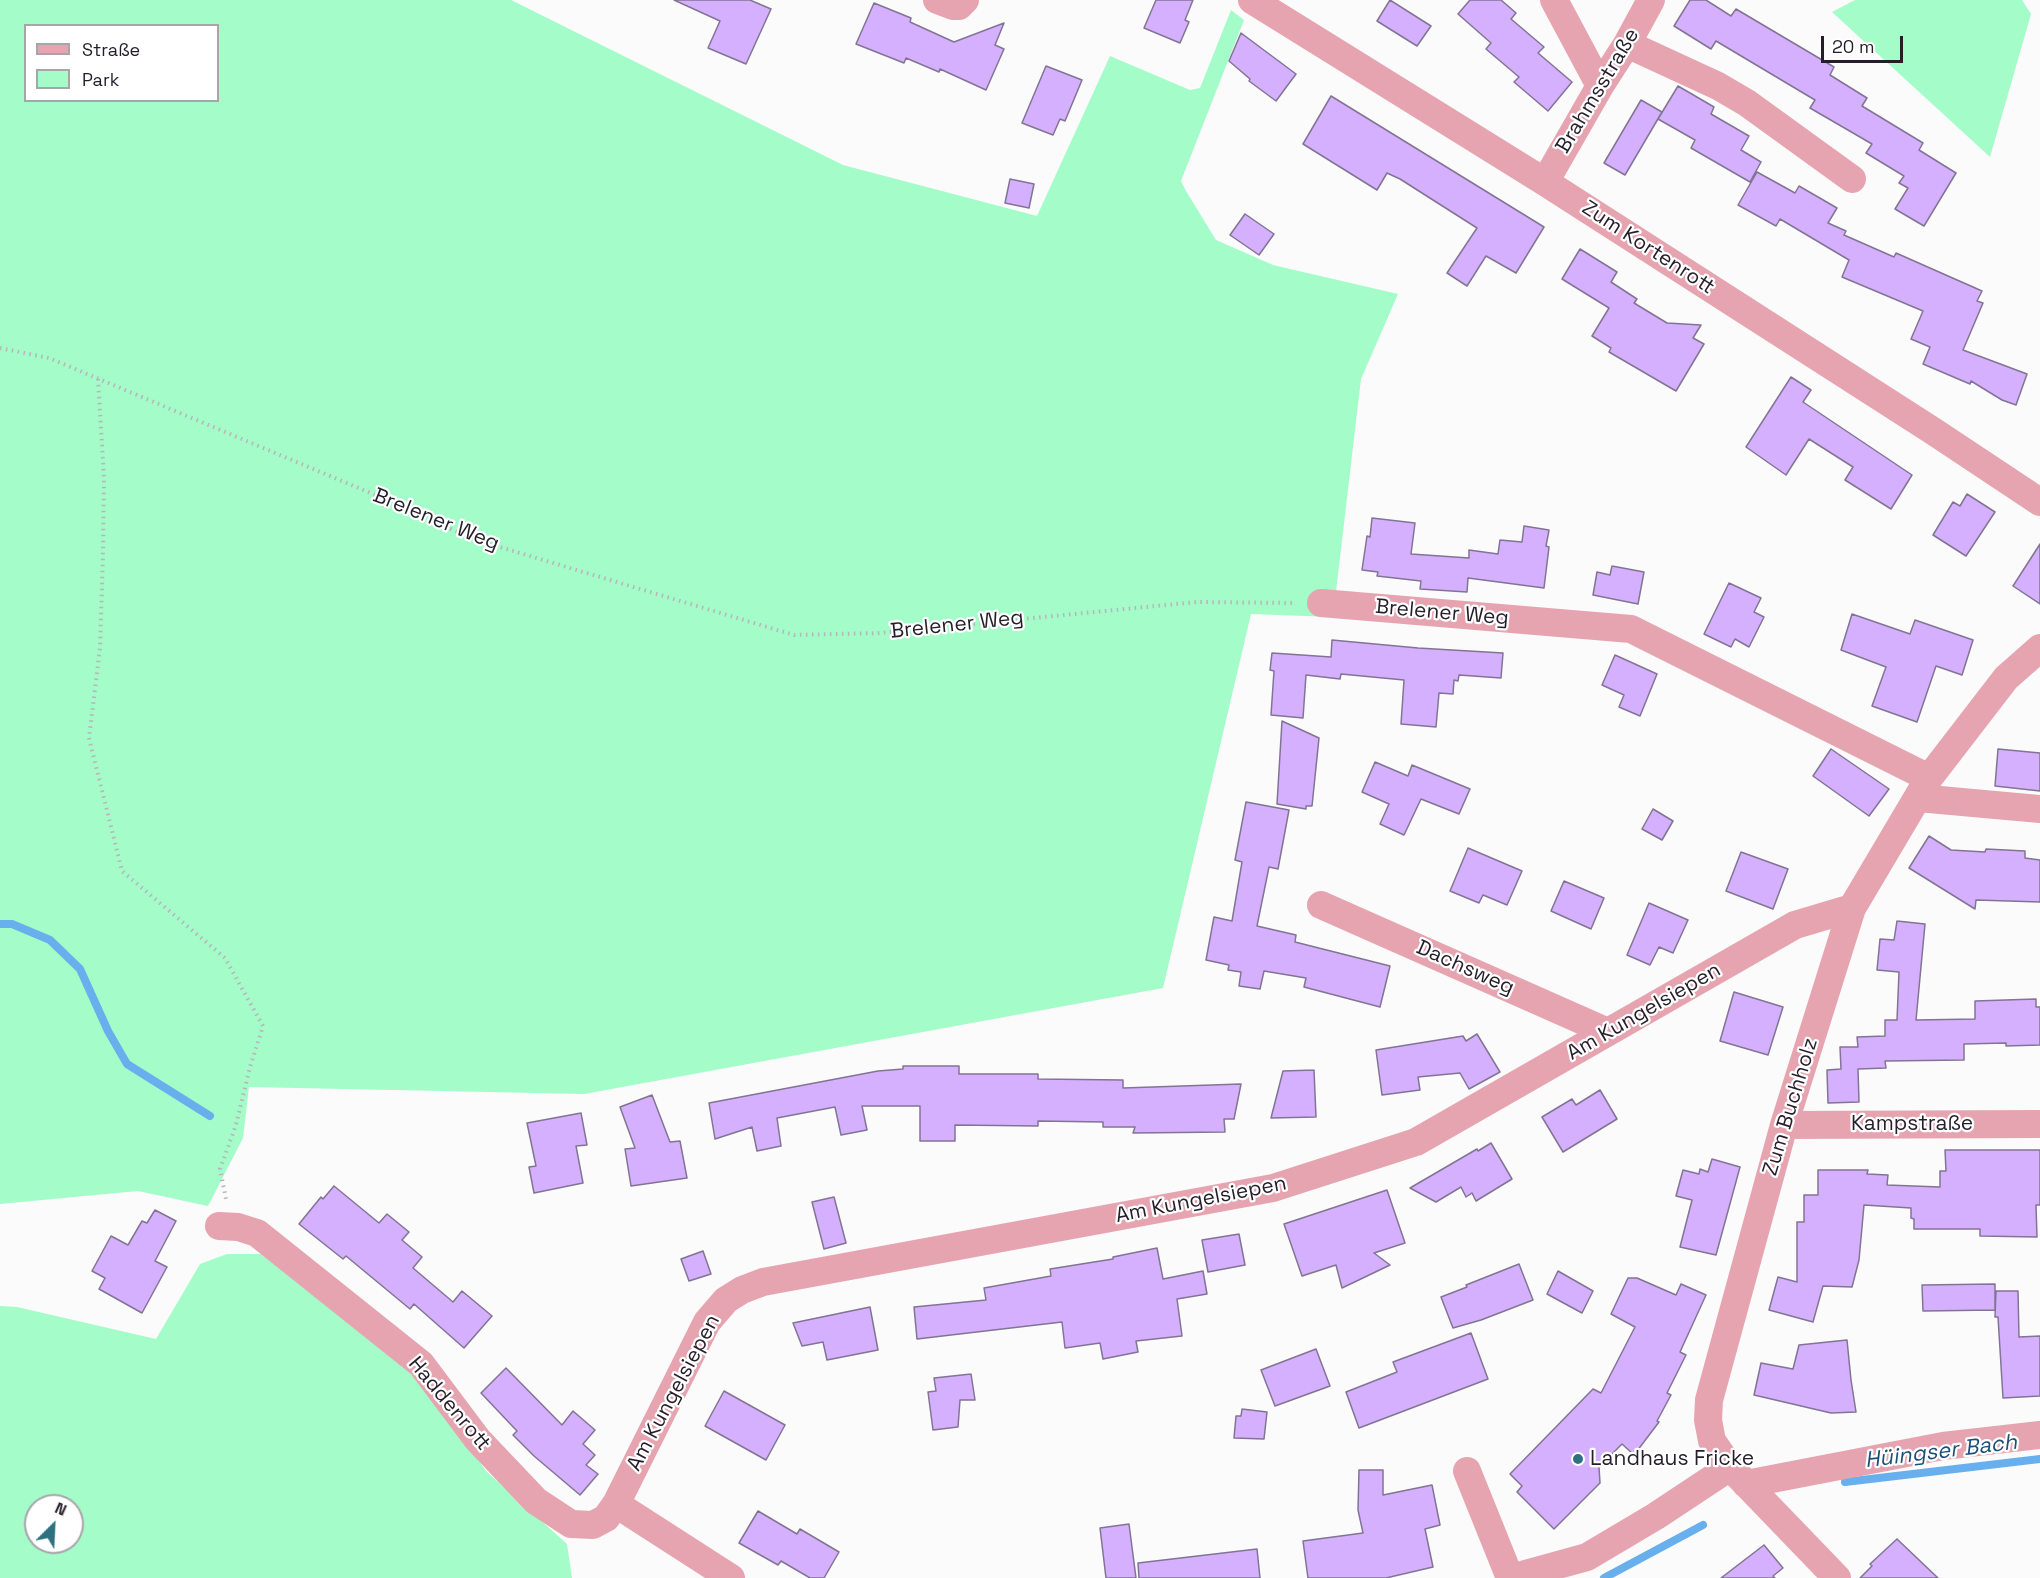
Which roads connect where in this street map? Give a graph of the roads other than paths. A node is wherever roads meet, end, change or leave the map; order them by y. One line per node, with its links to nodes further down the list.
1 (937, 0): 2 (street)
2 (965, 0)
3 (1554, 0): 7 (street)
4 (1651, 0): 6 (street, Brahmsstraße)
5 (1266, 4): 9 (street, Zum Kortenrott)
6 (1628, 44): 7 (street, Brahmsstraße); 8 (street)
7 (1600, 86): 9 (street, Brahmsstraße)
8 (1852, 179)
9 (1545, 182): 10 (street, Zum Kortenrott)
10 (2040, 502)
11 (1321, 603): 13 (street, Brelener Weg)
12 (2040, 648): 13 (street, Zum Buchholz)
13 (1924, 788): 14 (street); 16 (street, Zum Buchholz)
14 (2040, 809)
15 (1321, 905): 17 (street, Dachsweg)
16 (1852, 908): 17 (street, Am Kungelsiepen); 19 (street, Zum Buchholz)
17 (1608, 1032): 24 (street, Am Kungelsiepen)
18 (2040, 1124): 19 (street, Kampstraße)
19 (1784, 1125): 23 (street, Zum Buchholz)
20 (228, 1226): 24 (street, Haddenrott)
21 (2040, 1435): 23 (street)
22 (1467, 1471): 26 (street)
23 (1738, 1475): 26 (street); 27 (street, Zum Buchholz)
24 (616, 1504): 25 (street)
25 (731, 1578)
26 (1511, 1578)
27 (1837, 1578)

